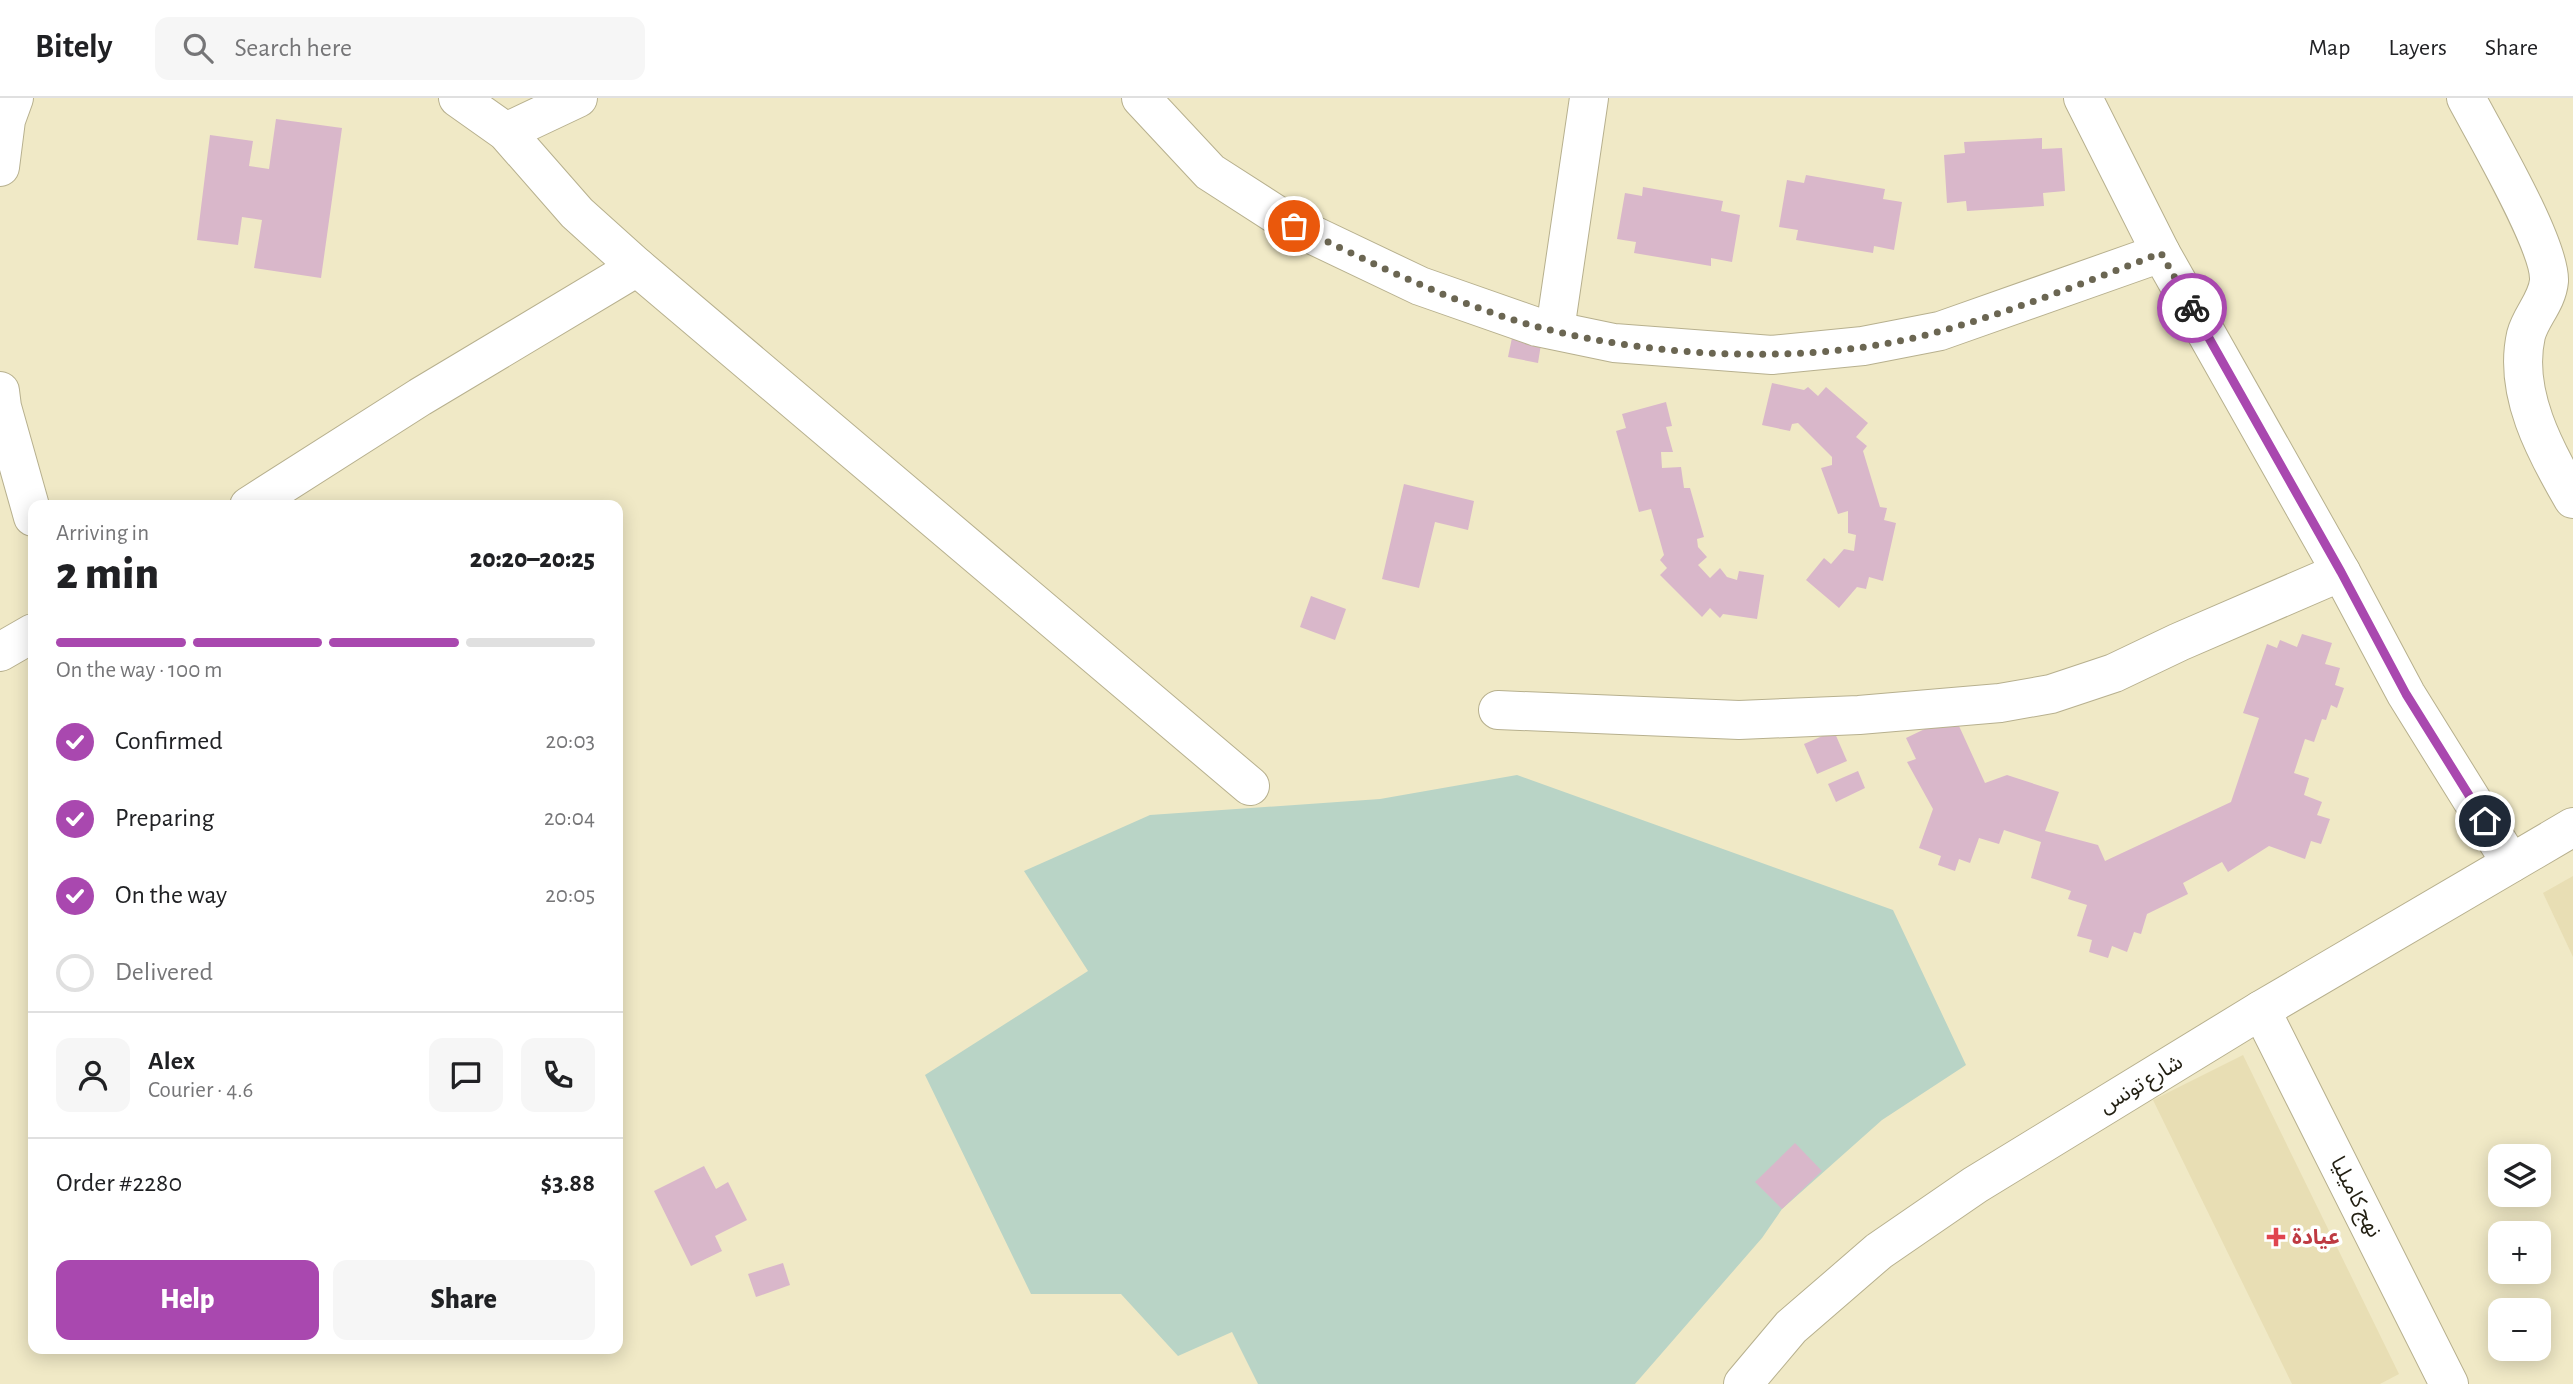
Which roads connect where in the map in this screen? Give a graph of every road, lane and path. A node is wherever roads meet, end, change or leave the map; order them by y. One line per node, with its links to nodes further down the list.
1 (14, 98): 9 (street)
2 (458, 98): 8 (street)
3 (578, 98): 8 (street)
4 (1141, 98): 12 (street)
5 (1589, 98): 12 (street)
6 (2083, 98): 10 (street)
7 (2466, 98): 14 (street)
8 (506, 132): 11 (street)
9 (0, 167)
10 (2161, 253): 12 (street); 17 (street)
11 (637, 267): 16 (street); 21 (street)
12 (1555, 330)
13 (0, 391): 15 (street)
14 (2573, 499)
15 (28, 500)
16 (258, 500)
17 (2341, 572): 20 (street); 23 (street)
18 (28, 635): 19 (street)
19 (0, 652)
20 (1498, 710)
21 (1250, 786)
22 (2573, 827): 23 (street, شارع تونس)
23 (2511, 863): 24 (street, شارع تونس)
24 (2261, 1010): 25 (street, شارع تونس); 26 (street, نهج كاميليا)
25 (1743, 1384)
26 (2449, 1384)

